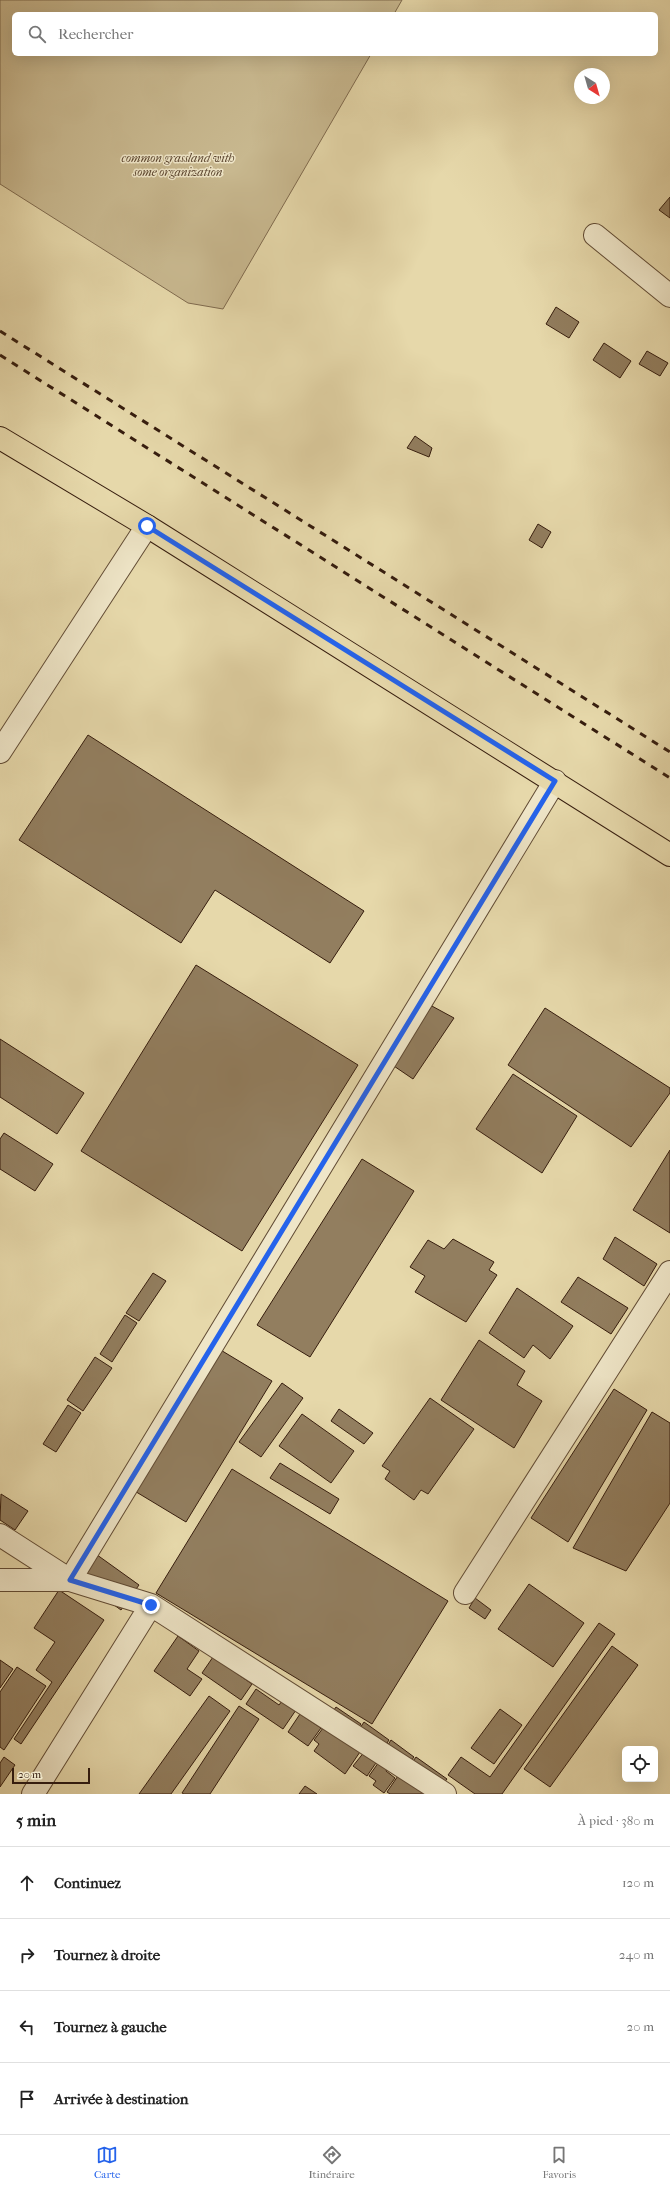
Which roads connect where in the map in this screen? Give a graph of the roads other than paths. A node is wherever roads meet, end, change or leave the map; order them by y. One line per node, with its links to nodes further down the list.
1 (595, 234): 2 (street)
2 (670, 296)
3 (0, 438): 4 (main road)
4 (147, 526): 5 (street); 6 (main road)
5 (0, 752)
6 (555, 781): 7 (main road); 11 (street)
7 (670, 855)
8 (670, 1272): 12 (street)
9 (0, 1536): 11 (street)
10 (0, 1580): 11 (street)
11 (70, 1580): 13 (street)
12 (465, 1593)
13 (151, 1605): 14 (street); 15 (street)
14 (33, 1794)
15 (444, 1794)

